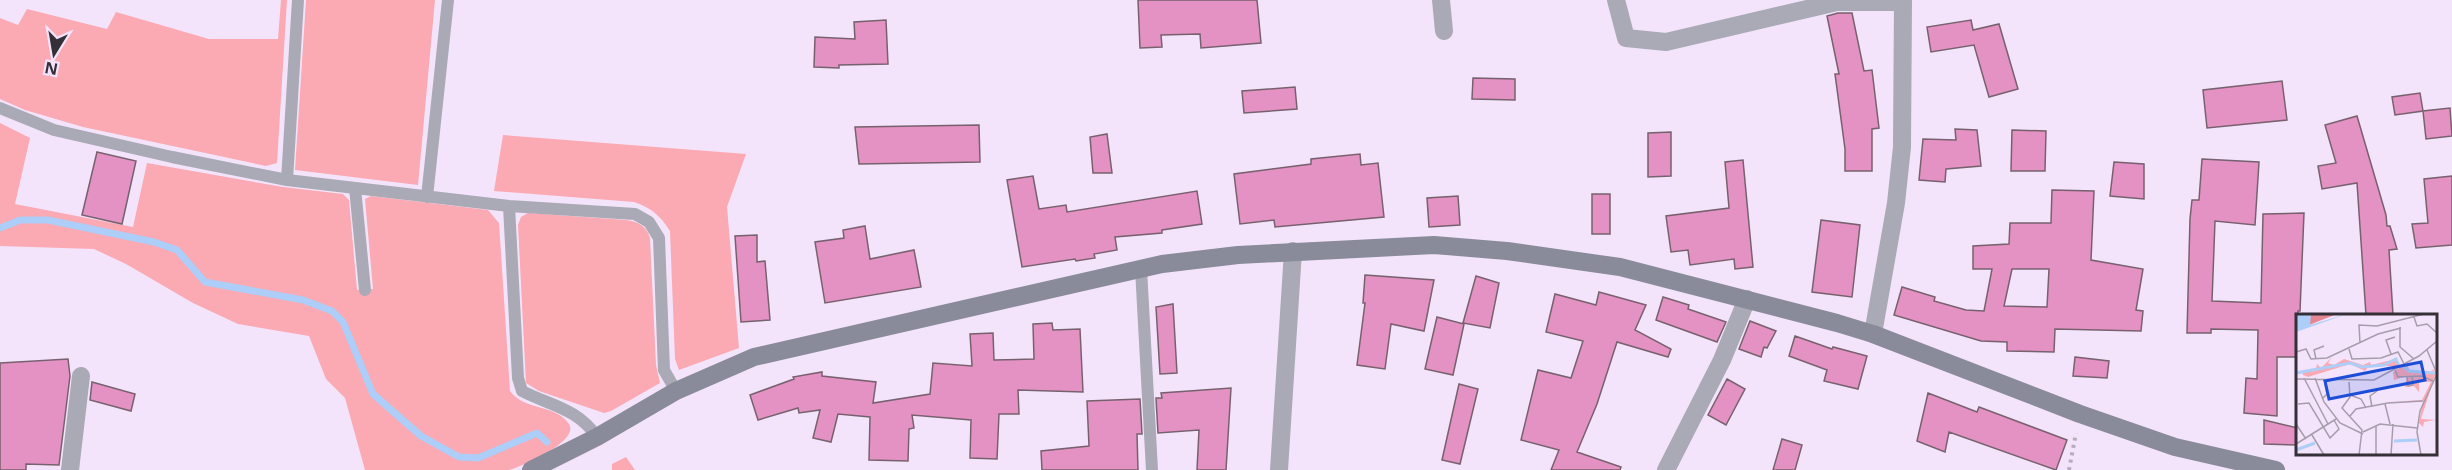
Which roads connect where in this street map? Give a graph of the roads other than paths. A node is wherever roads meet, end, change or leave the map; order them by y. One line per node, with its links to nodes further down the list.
1 (298, 0): 9 (lane)
2 (448, 0): 11 (lane)
3 (1441, 0): 7 (street)
4 (1616, 0): 5 (street)
5 (1836, 1): 6 (street)
6 (1903, 1): 17 (street)
7 (1444, 31)
8 (0, 108): 9 (lane)
9 (287, 180): 10 (lane)
10 (355, 188): 11 (lane); 15 (lane)
11 (427, 197): 12 (lane)
12 (509, 206): 19 (lane); 20 (lane)
13 (1293, 251): 14 (street); 16 (street); 24 (street)
14 (1141, 269): 19 (street); 23 (lane)
15 (365, 290)
16 (1747, 299): 17 (street); 25 (street)
17 (1873, 334): 26 (street)
18 (81, 376): 21 (street)
19 (676, 391): 20 (street)
20 (597, 437): 22 (street)
21 (70, 470)
22 (531, 470)
23 (1152, 470)
24 (1279, 470)
25 (1666, 470)
26 (2276, 470)

